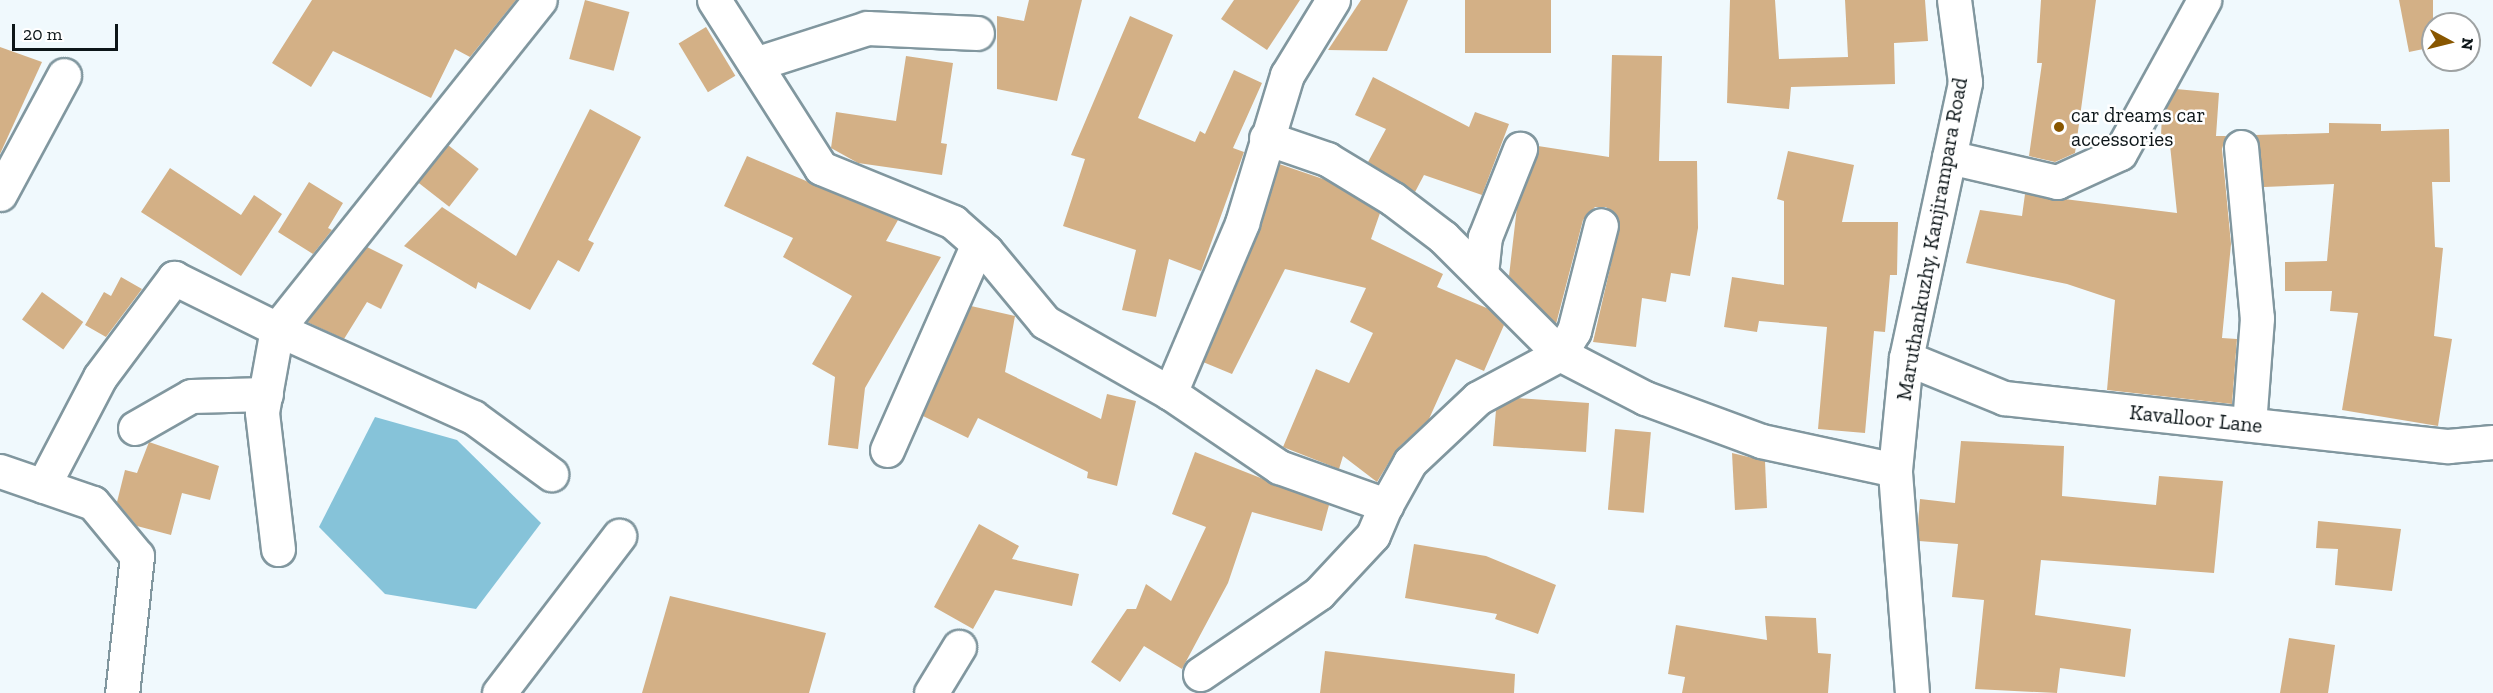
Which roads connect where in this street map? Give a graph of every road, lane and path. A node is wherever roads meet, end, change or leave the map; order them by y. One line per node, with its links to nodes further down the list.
1 (540, 0): 17 (street)
2 (714, 0): 7 (street)
3 (1333, 0): 9 (street)
4 (1954, 0): 12 (street, Maruthankuzhy, Kanjirampara Road)
5 (2204, 0): 12 (street)
6 (977, 33): 7 (street)
7 (755, 64): 15 (street)
8 (64, 75): 13 (street)
9 (1266, 138): 16 (street); 20 (street)
10 (2241, 147): 22 (street)
11 (1520, 149): 16 (street)
12 (1949, 157): 19 (street, Maruthankuzhy, Kanjirampara Road)
13 (0, 194)
14 (1601, 225): 18 (street)
15 (978, 244): 20 (street); 25 (street)
16 (1481, 274): 18 (street)
17 (277, 329): 21 (street); 28 (street); 29 (street)
18 (1560, 354): 26 (street); 30 (street)
19 (1906, 358): 22 (street, Kavalloor Lane); 26 (street, Maruthankuzhy, Kanjirampara Road)
20 (1170, 393): 30 (street)
21 (266, 394): 23 (street); 32 (street)
22 (2249, 424): 24 (street, Kavalloor Lane)
23 (135, 428)
24 (2493, 442)
25 (887, 450)
26 (1895, 470): 38 (street, Maruthankuzhy, Kanjirampara Road)
27 (0, 471): 29 (street)
28 (551, 474)
29 (43, 486): 35 (street)
30 (1386, 505): 34 (street)
31 (619, 536): 36 (street)
32 (278, 549)
33 (959, 646): 37 (street)
34 (1200, 674)
35 (122, 693)
36 (499, 693)
37 (932, 693)
38 (1912, 693)

